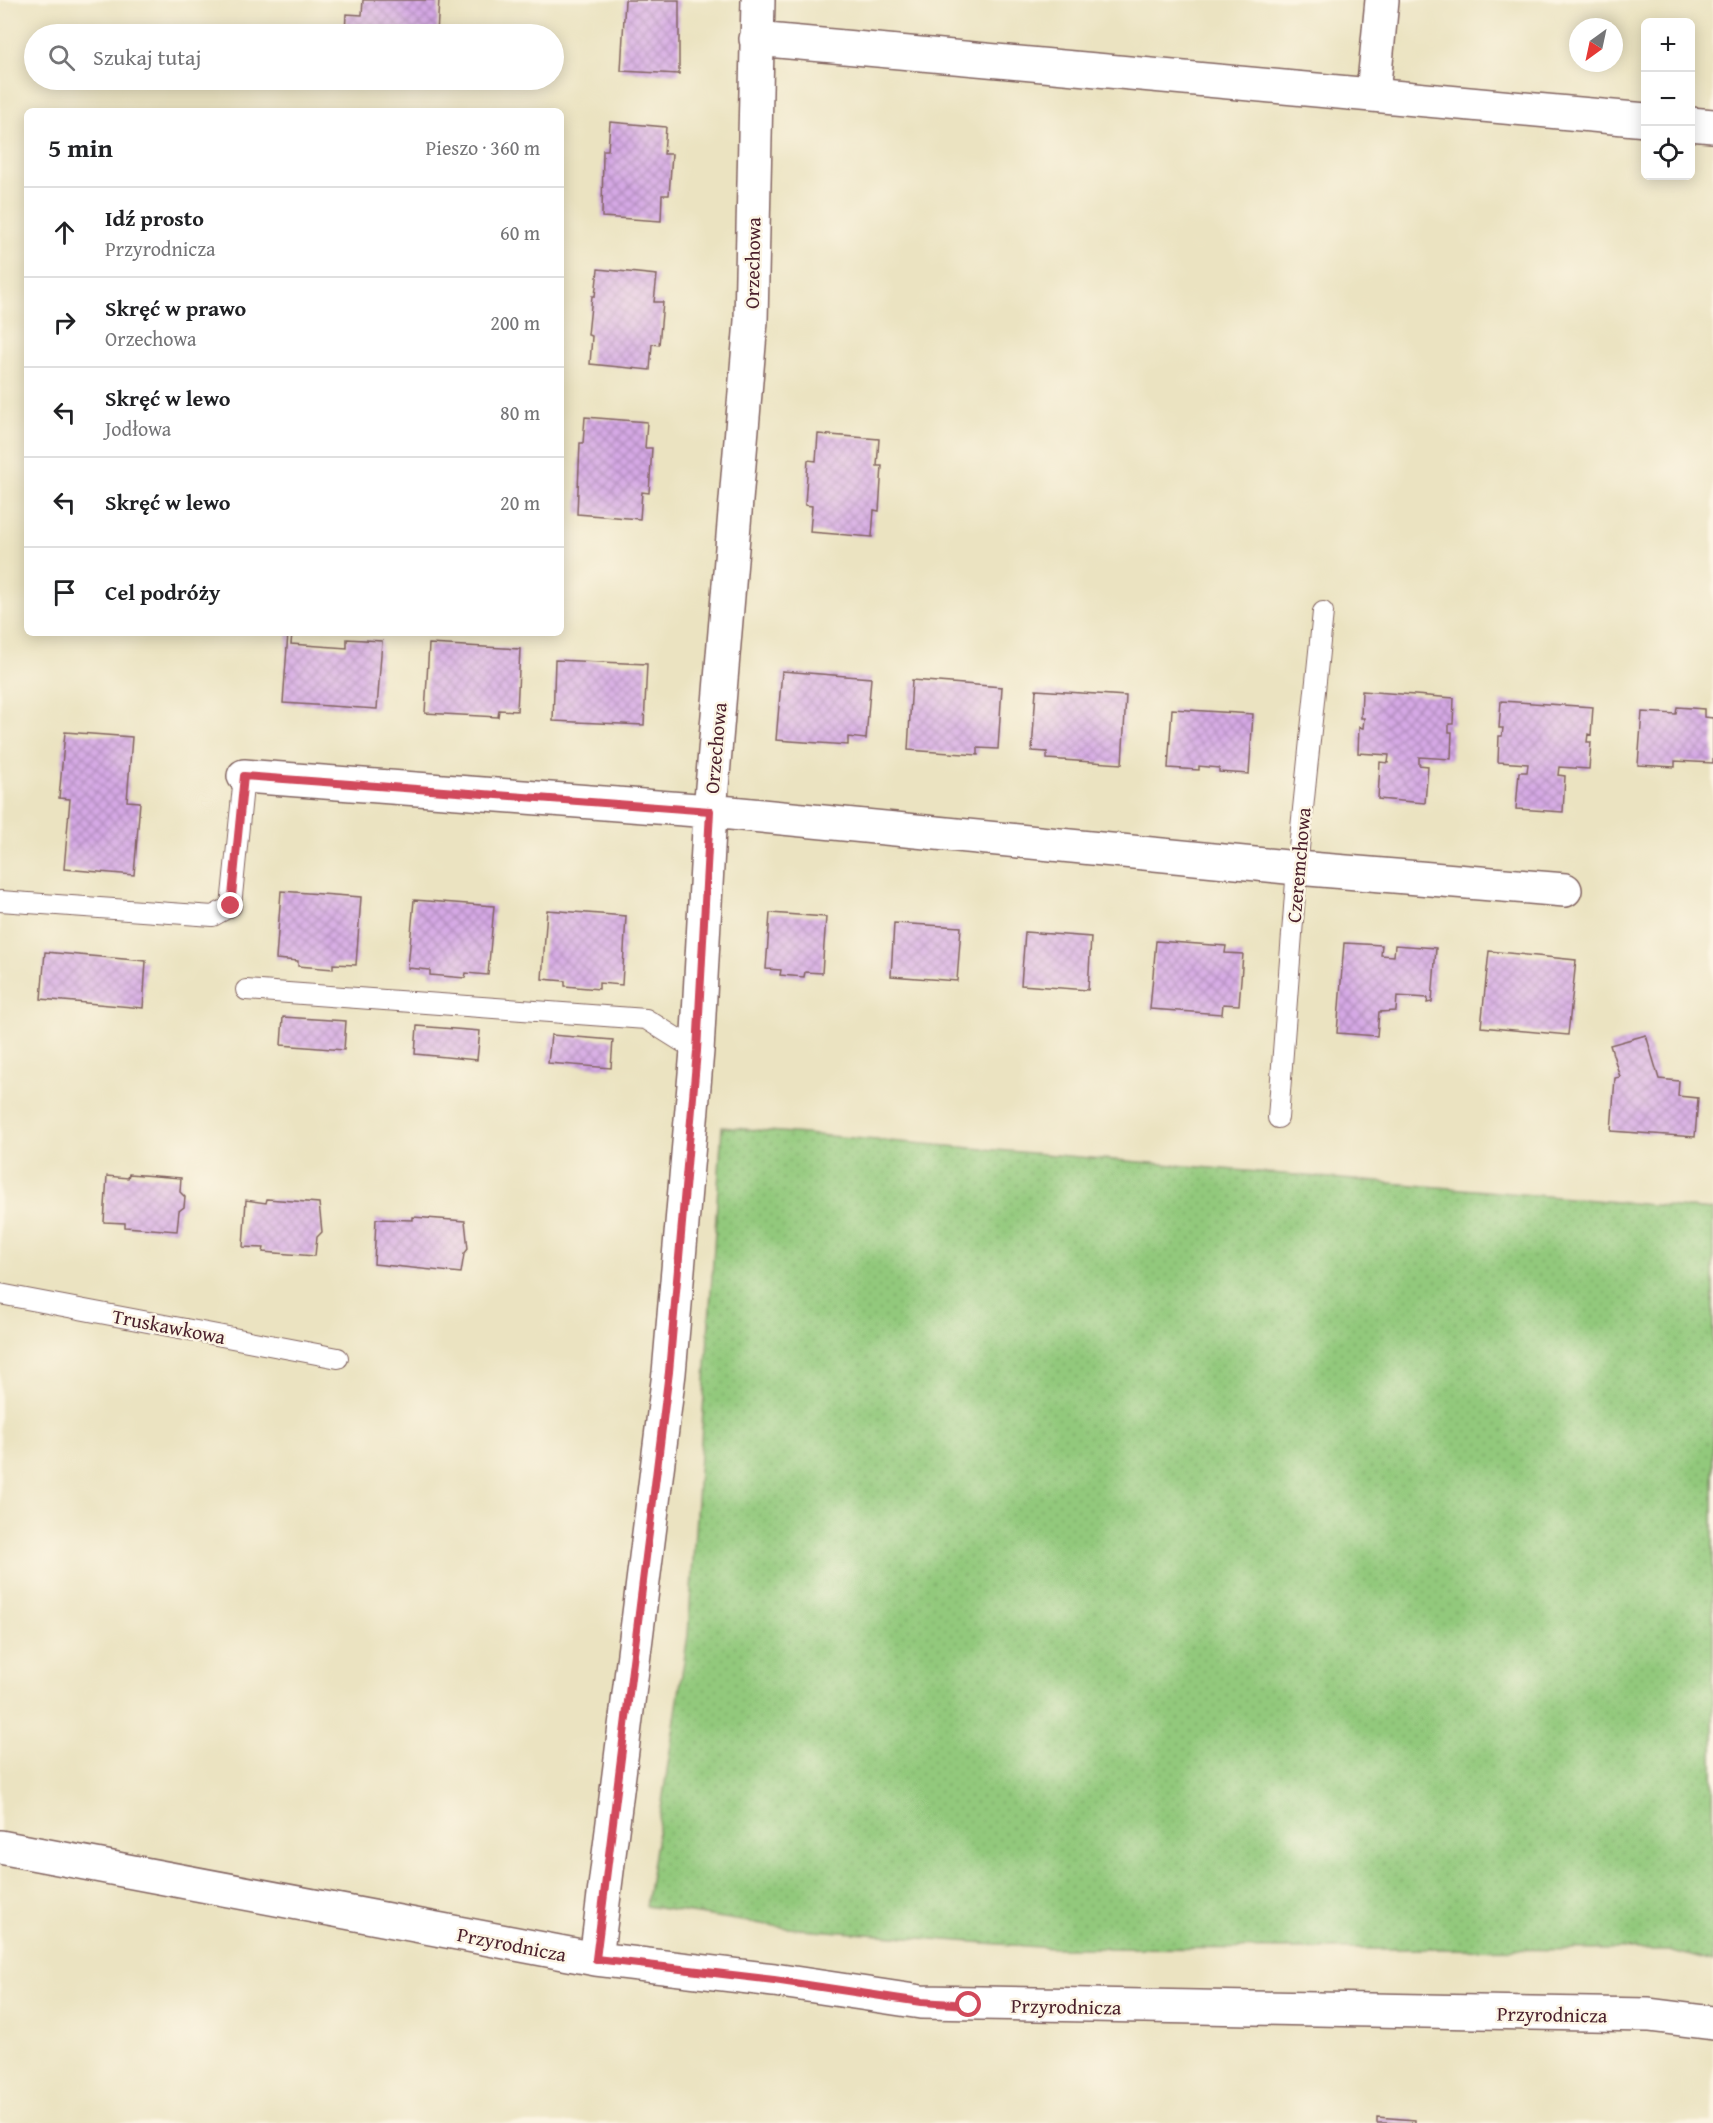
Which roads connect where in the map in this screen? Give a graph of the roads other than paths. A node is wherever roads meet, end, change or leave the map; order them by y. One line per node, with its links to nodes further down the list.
1 (758, 0): 3 (street, Orzechowa)
2 (1382, 0): 4 (street)
3 (756, 39): 4 (street); 10 (street, Orzechowa)
4 (1373, 94): 5 (street)
5 (1641, 120)
6 (1695, 124): 7 (street)
7 (1713, 126)
8 (1323, 612): 11 (lane, Czeremchowa)
9 (244, 776): 10 (street); 13 (lane)
10 (710, 811): 11 (street); 15 (street, Orzechowa)
11 (1297, 868): 12 (street); 16 (lane, Czeremchowa)
12 (1565, 890)
13 (0, 901)
14 (246, 990): 15 (lane)
15 (697, 1051): 20 (street, Orzechowa)
16 (1278, 1118)
17 (0, 1294): 18 (lane, Truskawkowa)
18 (338, 1358)
19 (0, 1847): 20 (street, Przyrodnicza)
20 (596, 1959): 21 (street, Przyrodnicza)
21 (1713, 2023)

